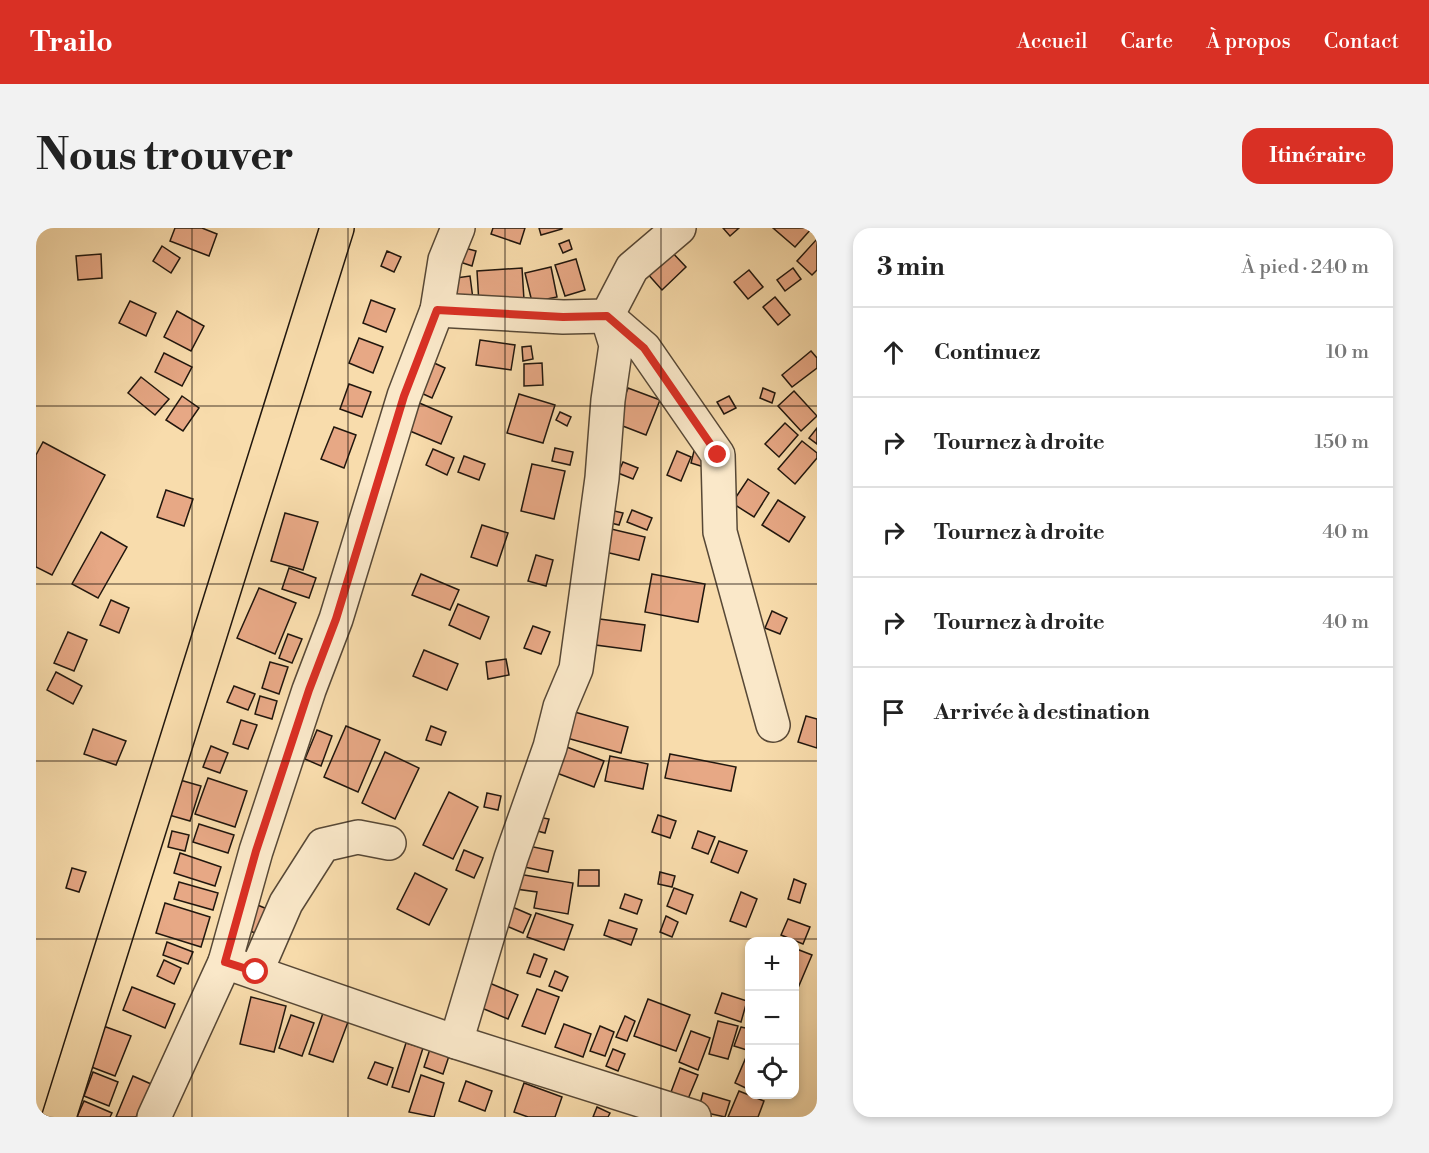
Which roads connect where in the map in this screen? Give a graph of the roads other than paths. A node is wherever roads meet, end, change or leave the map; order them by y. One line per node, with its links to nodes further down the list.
1 (337, 228): 11 (main road)
2 (458, 228): 4 (street)
3 (678, 228): 5 (street)
4 (437, 310): 5 (street); 8 (street)
5 (607, 316): 6 (street); 10 (street)
6 (773, 725)
7 (389, 843): 9 (street)
8 (225, 962): 9 (street); 12 (street)
9 (256, 972): 10 (street)
10 (456, 1042): 13 (street)
11 (59, 1117)
12 (154, 1117)
13 (694, 1117)

